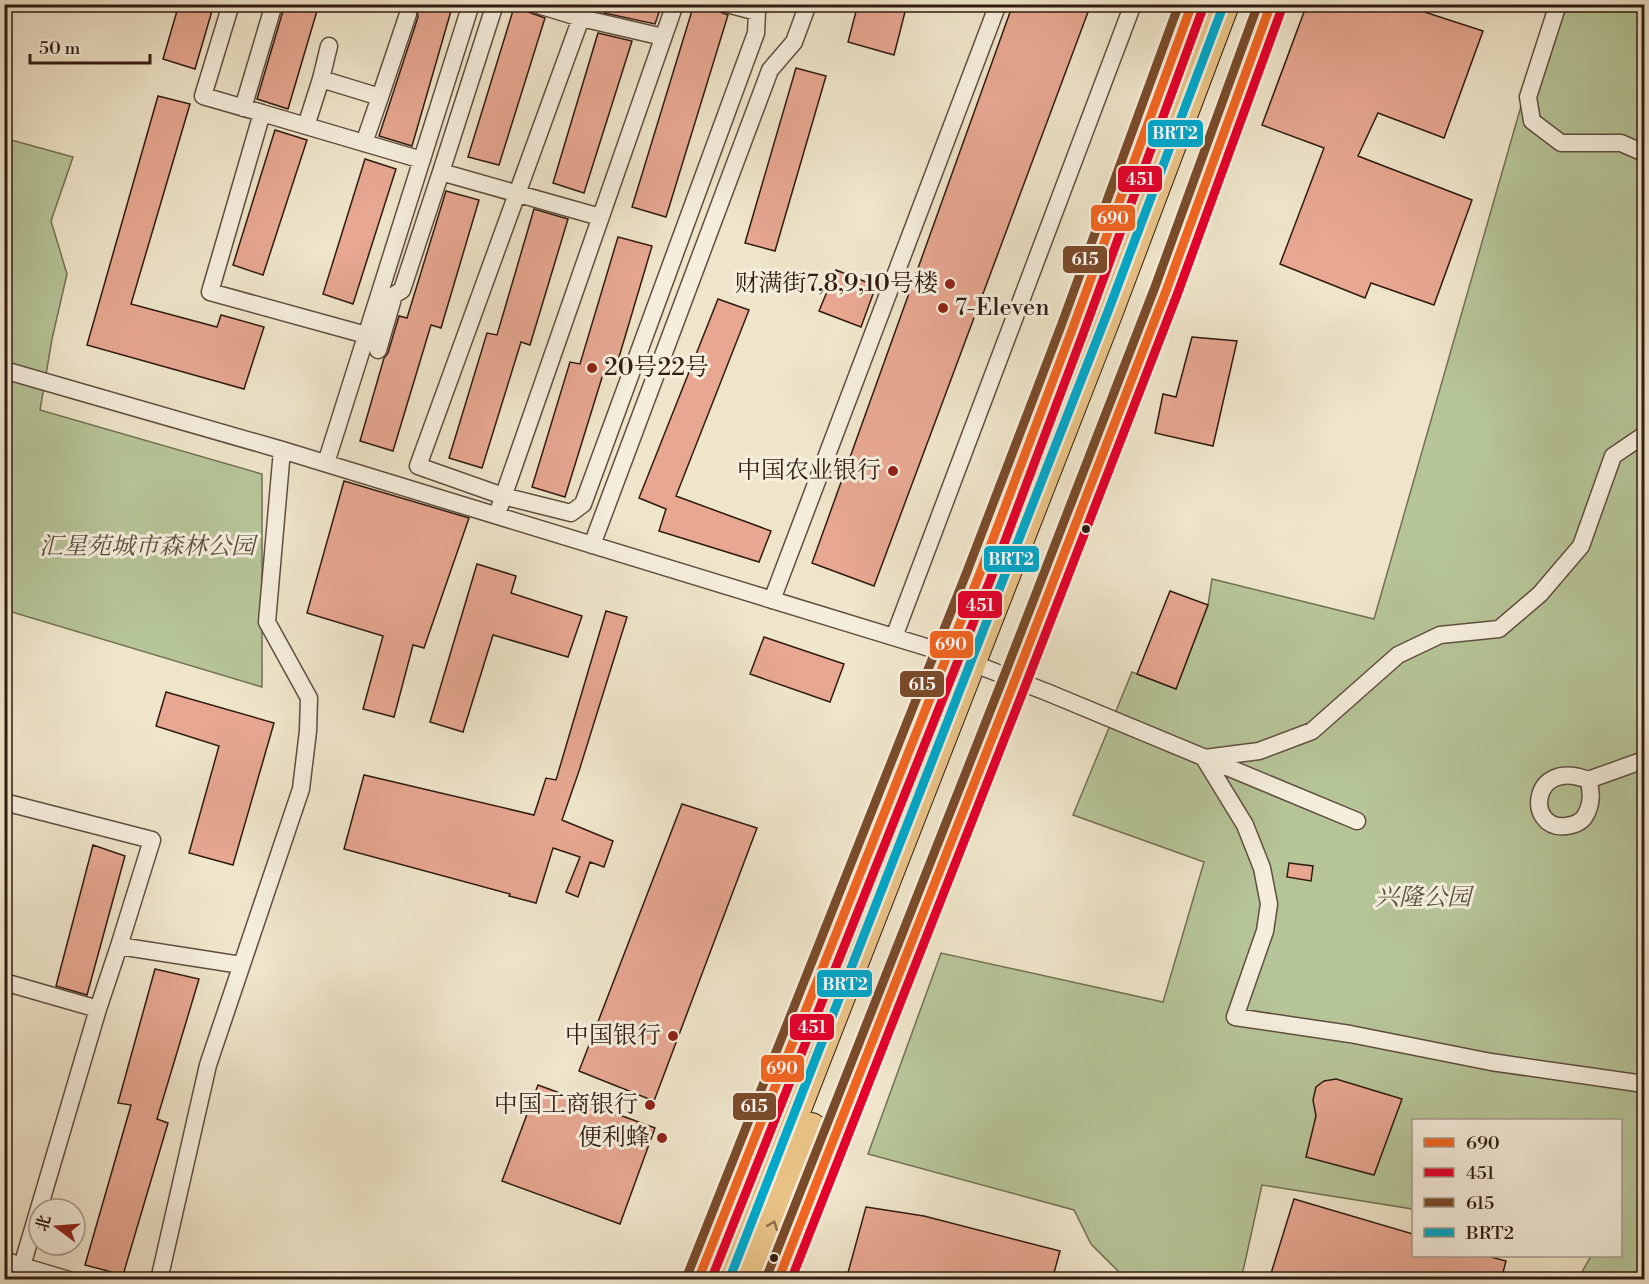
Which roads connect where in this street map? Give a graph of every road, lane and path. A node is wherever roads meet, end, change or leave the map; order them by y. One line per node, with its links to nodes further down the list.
1 (231, 4): 22 (street)
2 (274, 4): 22 (street)
3 (471, 4): 27 (street)
4 (495, 4): 28 (street)
5 (534, 4): 17 (street)
6 (675, 4): 18 (street)
7 (727, 4): 37 (street)
8 (808, 4): 39 (street)
9 (998, 4): 40 (street)
10 (1133, 4): 41 (street)
11 (1192, 4): 42 (street)
12 (1224, 4): 42 (highway)
13 (1242, 4): 42 (highway)
14 (1271, 4): 42 (street)
15 (1558, 4): 26 (street)
16 (408, 14): 21 (street)
17 (581, 18): 18 (street); 29 (street)
18 (663, 37): 30 (street)
19 (329, 46): 20 (street)
20 (321, 79): 21 (street); 24 (street)
21 (380, 97): 25 (street)
22 (243, 108): 23 (street)
23 (262, 113): 24 (street); 31 (street)
24 (306, 126): 25 (street)
25 (364, 143): 27 (street)
26 (1644, 153)
27 (422, 160): 31 (street)
28 (441, 172): 29 (street); 32 (street)
29 (517, 193): 30 (street); 37 (street)
30 (600, 217): 37 (street)
31 (366, 335): 36 (street)
32 (378, 350)
33 (4, 370): 35 (street)
34 (1644, 435): 43 (street)
35 (282, 450): 36 (street); 49 (street)
36 (326, 463): 38 (street)
37 (503, 496): 38 (street)
38 (496, 515): 39 (street)
39 (592, 545): 40 (street)
40 (772, 600): 41 (street)
41 (894, 637): 42 (street)
42 (981, 666): 43 (street); 57 (street); 58 (highway); 59 (highway, one-way to 42); 60 (street)
43 (1204, 758): 47 (street); 52 (street)
44 (1644, 760): 45 (street)
45 (1588, 780)
46 (4, 802): 48 (street)
47 (1357, 821)
48 (119, 946): 49 (street); 51 (street)
49 (241, 965): 56 (street)
50 (4, 982): 51 (street)
51 (98, 1009): 54 (street)
52 (1644, 1084)
53 (4, 1260): 54 (street)
54 (22, 1266): 55 (street)
55 (69, 1280)
56 (159, 1280)
57 (698, 1280)
58 (729, 1280)
59 (752, 1280)
60 (778, 1280)

